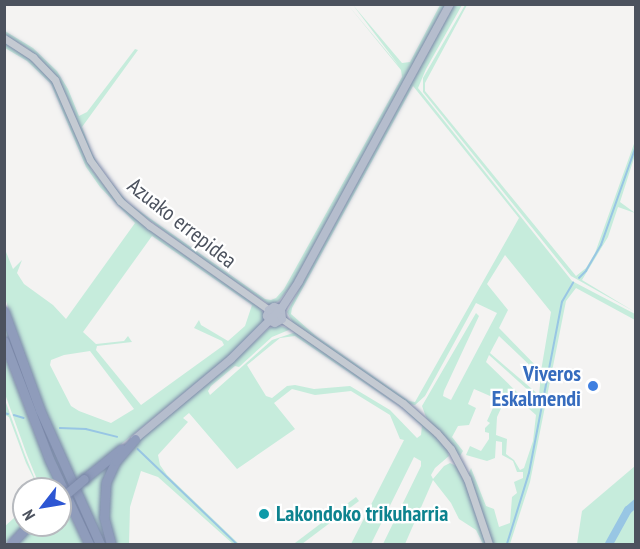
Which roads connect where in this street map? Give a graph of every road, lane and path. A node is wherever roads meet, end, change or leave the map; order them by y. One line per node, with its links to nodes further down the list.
1 (450, 4): 3 (main road)
2 (4, 38): 4 (street, Azuako errepidea)
3 (280, 309): 4 (main road); 6 (main road); 7 (main road)
4 (269, 310): 7 (main road)
5 (4, 311): 12 (highway)
6 (282, 319): 7 (main road); 14 (street)
7 (270, 321): 9 (main road)
8 (4, 341): 11 (highway)
9 (135, 439): 10 (highway, bridge); 13 (highway)
10 (72, 489)
11 (89, 544)
12 (100, 544)
13 (111, 544)
14 (489, 544)

